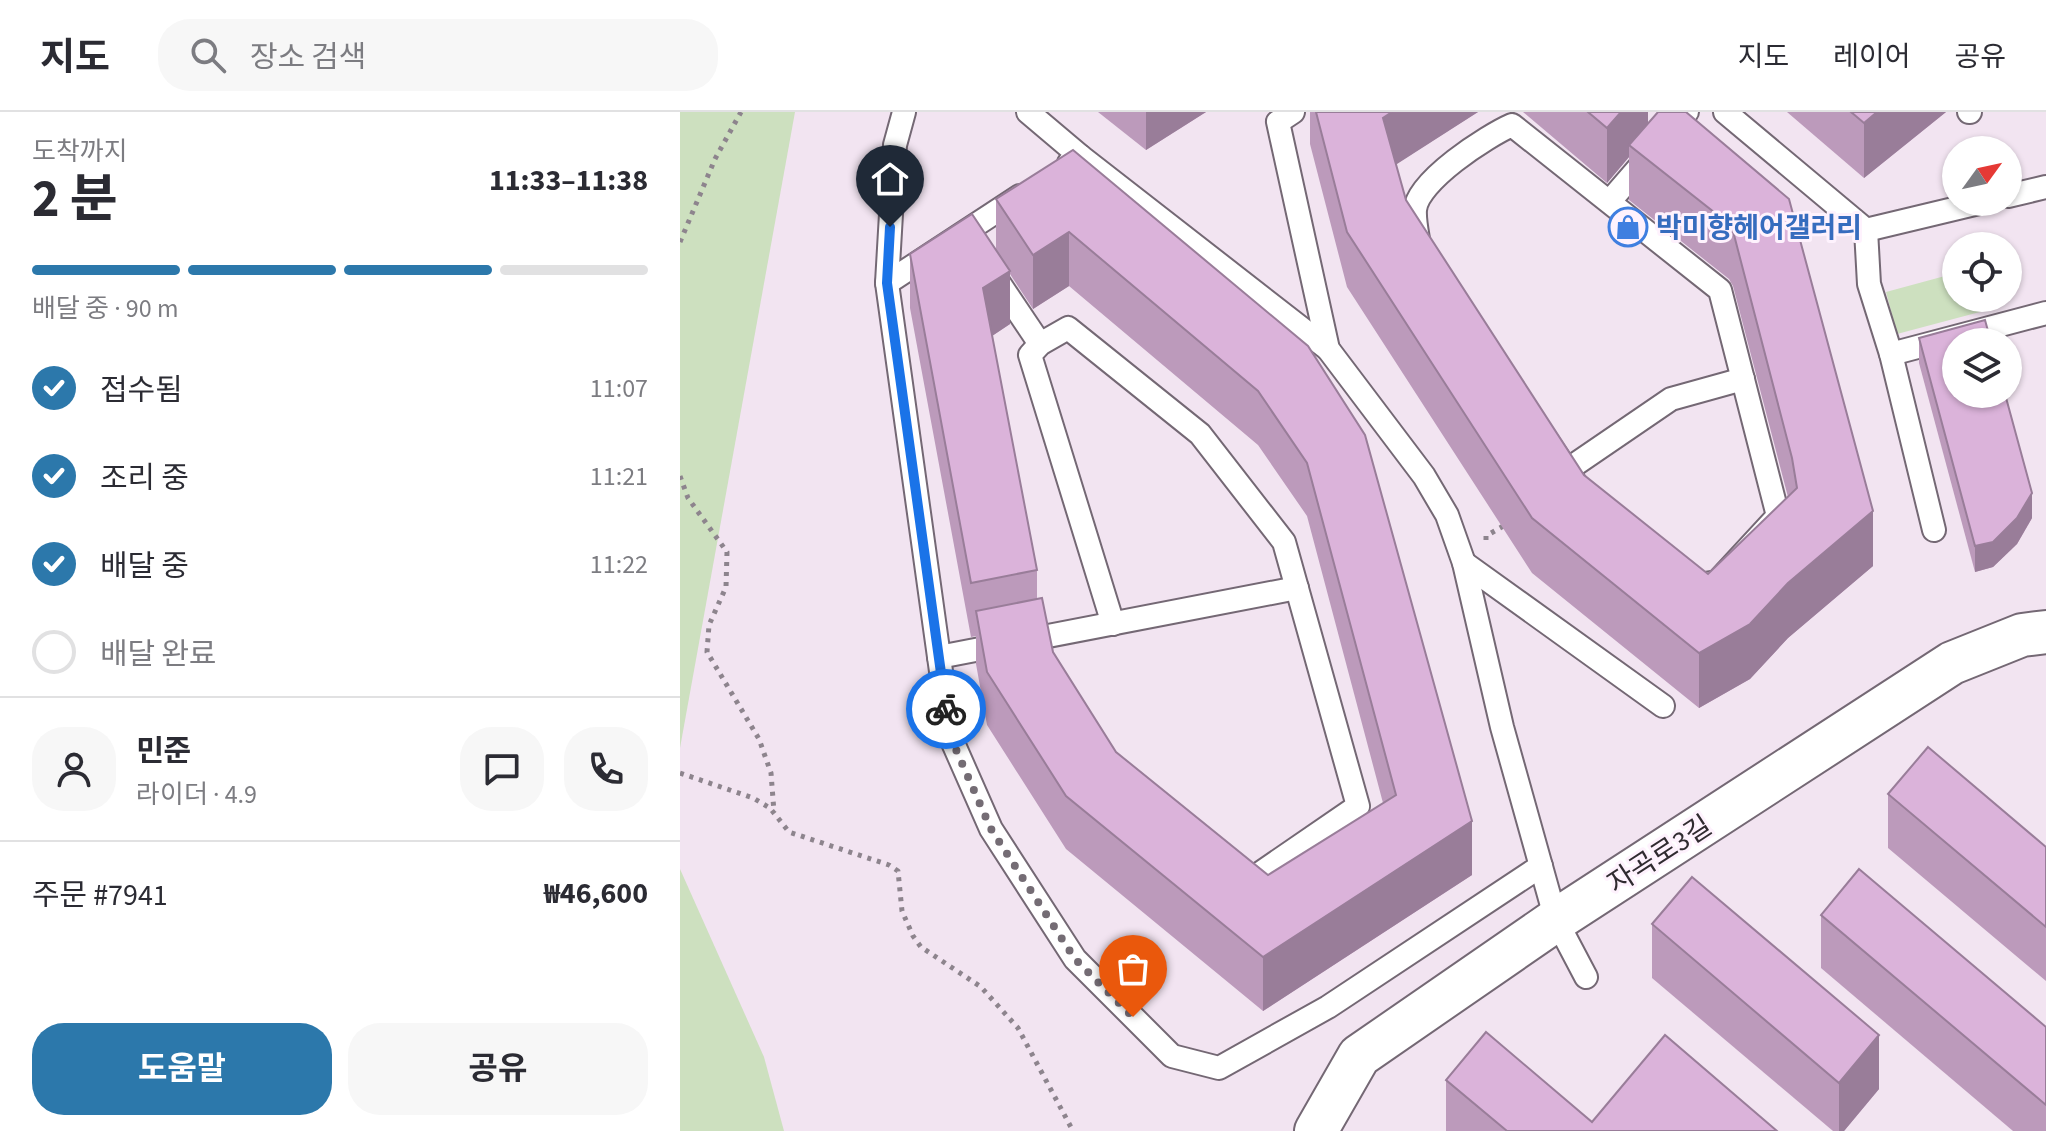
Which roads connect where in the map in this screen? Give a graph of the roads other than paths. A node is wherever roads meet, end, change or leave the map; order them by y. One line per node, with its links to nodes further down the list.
1 (904, 112): 13 (lane)
2 (1028, 112): 6 (lane)
3 (1293, 112): 16 (lane)
4 (1687, 112): 9 (lane)
5 (1725, 112): 11 (lane)
6 (1080, 156): 12 (lane); 16 (lane)
7 (2046, 187): 8 (lane)
8 (2022, 193)
9 (1610, 201): 18 (lane); 19 (lane)
10 (1942, 212): 11 (lane)
11 (1866, 230): 17 (lane)
12 (974, 246): 13 (lane); 15 (lane)
13 (887, 283): 25 (lane)
14 (2046, 313): 17 (lane)
15 (1040, 344): 22 (lane); 23 (lane)
16 (1328, 349): 21 (lane)
17 (1891, 354): 20 (lane)
18 (1743, 379): 19 (lane); 19 (lane)
19 (1567, 470)
20 (1934, 530)
21 (1464, 563): 26 (lane); 27 (lane)
22 (1297, 588): 23 (lane); 28 (lane)
23 (1113, 624): 25 (lane)
24 (2046, 632): 29 (street, 자곡로3길)
25 (939, 657): 27 (lane)
26 (1663, 706)
27 (1541, 866): 29 (lane)
28 (1259, 874)
29 (1556, 920): 30 (lane); 31 (street, 자곡로3길)
30 (1586, 977)
31 (1316, 1131)

